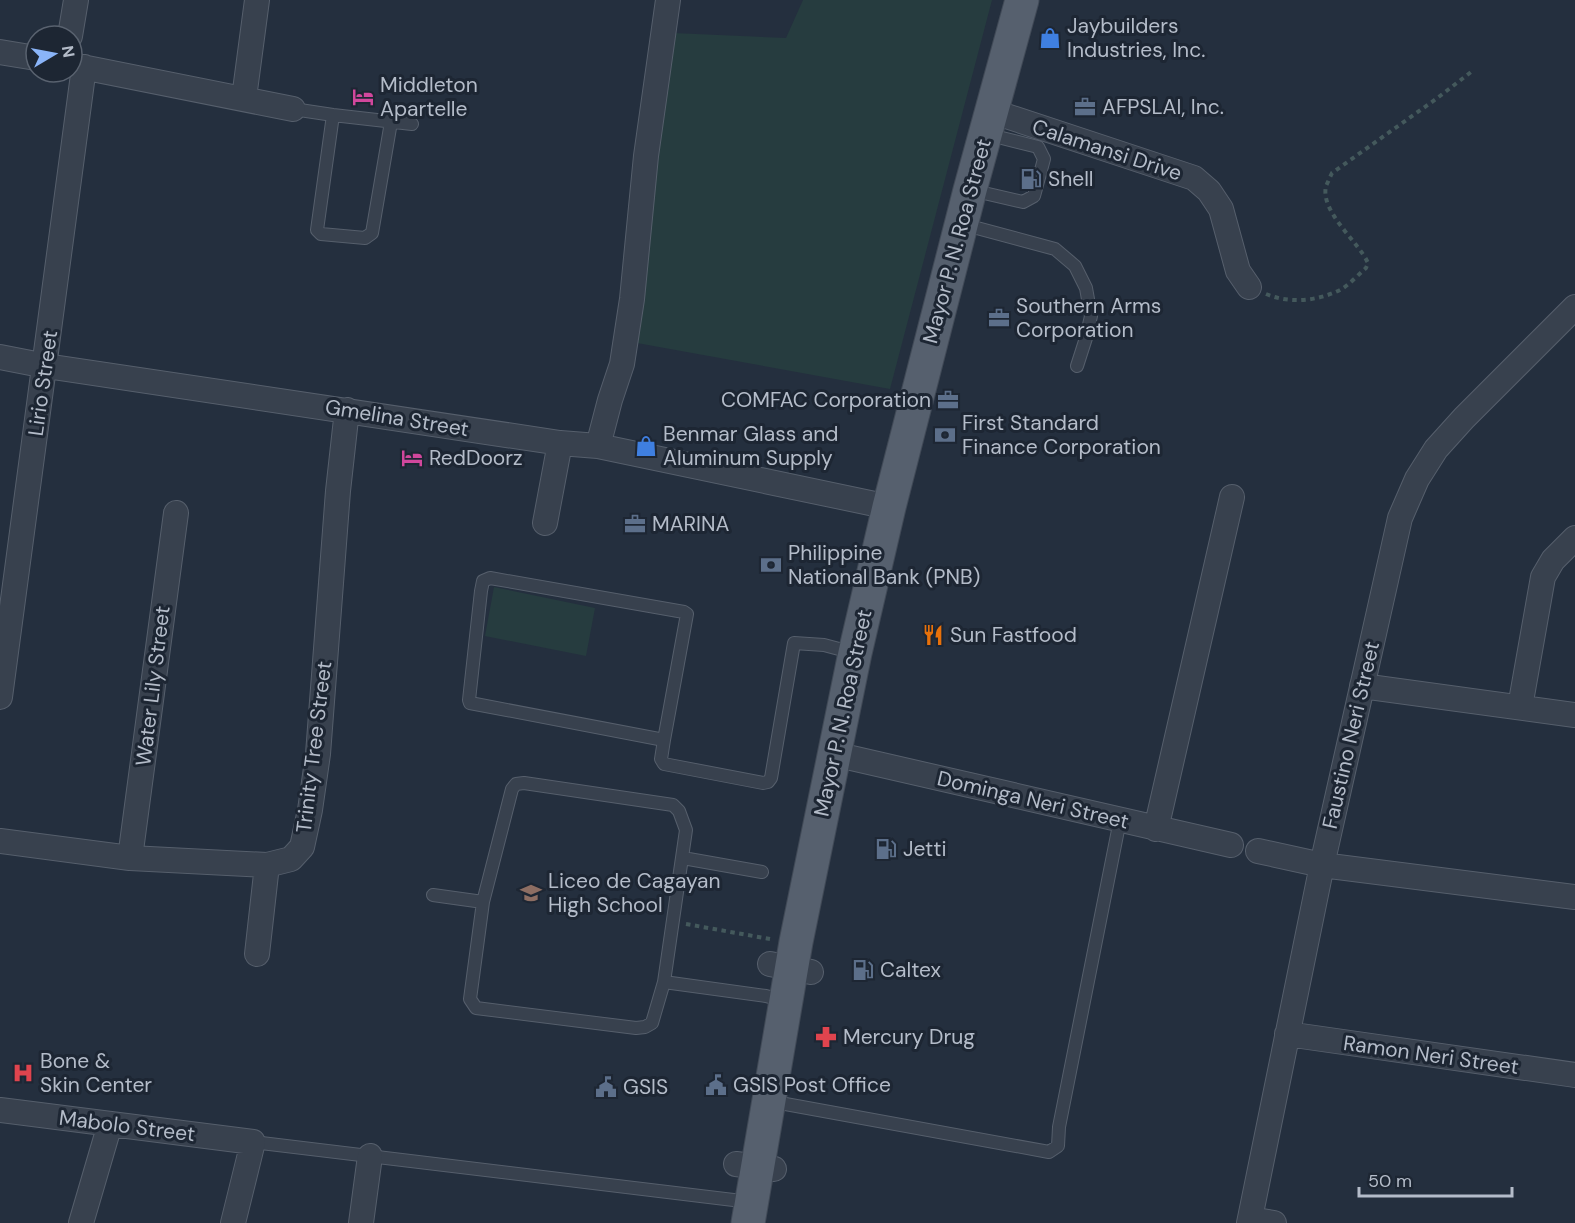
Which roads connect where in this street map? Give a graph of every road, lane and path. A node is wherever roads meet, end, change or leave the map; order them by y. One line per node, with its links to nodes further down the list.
1 (76, 0): 5 (street)
2 (257, 0): 11 (street)
3 (668, 0): 26 (street)
4 (1022, 0): 15 (main road, Mayor P. N. Roa Street)
5 (72, 24)
6 (0, 52): 7 (street)
7 (24, 56)
8 (84, 67): 11 (street)
9 (1471, 72): 19 (path)
10 (76, 84): 22 (street, Lirio Street)
11 (244, 98): 12 (street)
12 (293, 109): 13 (lane)
13 (333, 115): 14 (lane); 14 (lane)
14 (391, 122): 16 (lane)
15 (988, 122): 17 (main road, Mayor P. N. Roa Street); 17 (lane); 19 (street, Calamansi Drive)
16 (412, 124)
17 (970, 190): 18 (main road, Mayor P. N. Roa Street)
18 (961, 224): 23 (lane); 28 (main road, Mayor P. N. Roa Street)
19 (1249, 287)
20 (1575, 307): 33 (street, Faustino Neri Street)
21 (0, 357): 22 (street, Gmelina Street)
22 (46, 366): 24 (street, Gmelina Street); 34 (street, Lirio Street)
23 (1077, 366)
24 (347, 410): 25 (street, Gmelina Street); 46 (street, Trinity Tree Street)
25 (560, 443): 26 (street, Gmelina Street); 30 (street)
26 (598, 446): 28 (street, Gmelina Street)
27 (1232, 497): 40 (street)
28 (889, 507): 32 (main road, Mayor P. N. Roa Street)
29 (176, 513): 44 (street, Water Lily Street)
30 (545, 523)
31 (1575, 538): 35 (street)
32 (855, 653): 37 (lane); 38 (main road, Mayor P. N. Roa Street)
33 (1362, 686): 35 (street); 47 (street, Faustino Neri Street)
34 (0, 697)
35 (1520, 707): 36 (street)
36 (1575, 715)
37 (664, 740): 37 (lane)
38 (834, 754): 39 (street, Dominga Neri Street); 54 (main road, Mayor P. N. Roa Street)
39 (1119, 820): 40 (street, Dominga Neri Street); 59 (lane)
40 (1156, 829): 42 (street, Dominga Neri Street)
41 (0, 841): 44 (street, Trinity Tree Street)
42 (1231, 845)
43 (1258, 851): 47 (street)
44 (130, 858): 46 (street, Trinity Tree Street)
45 (683, 858): 48 (lane); 51 (lane); 52 (lane)
46 (267, 865): 53 (street)
47 (1322, 865): 50 (street); 57 (street, Faustino Neri Street)
48 (762, 872)
49 (433, 895): 51 (lane)
50 (1575, 897)
51 (483, 902): 55 (lane)
52 (673, 922): 54 (path); 55 (lane)
53 (257, 954)
54 (792, 962): 56 (main road, Mayor P. N. Roa Street)
55 (664, 982): 56 (lane)
56 (786, 1002): 59 (main road, Mayor P. N. Roa Street)
57 (1287, 1034): 58 (street, Ramon Neri Street); 65 (street, Faustino Neri Street)
58 (1575, 1075)
59 (768, 1101): 64 (main road, Mayor P. N. Roa Street)
60 (0, 1110): 61 (street, Mabolo Street)
61 (110, 1124): 62 (street, Mabolo Street); 66 (street)
62 (253, 1142): 63 (lane); 67 (street)
63 (370, 1156): 64 (lane); 68 (street)
64 (754, 1217)
65 (1249, 1221): 69 (street)
66 (81, 1223)
67 (233, 1223)
68 (361, 1223)
69 (1274, 1223)

